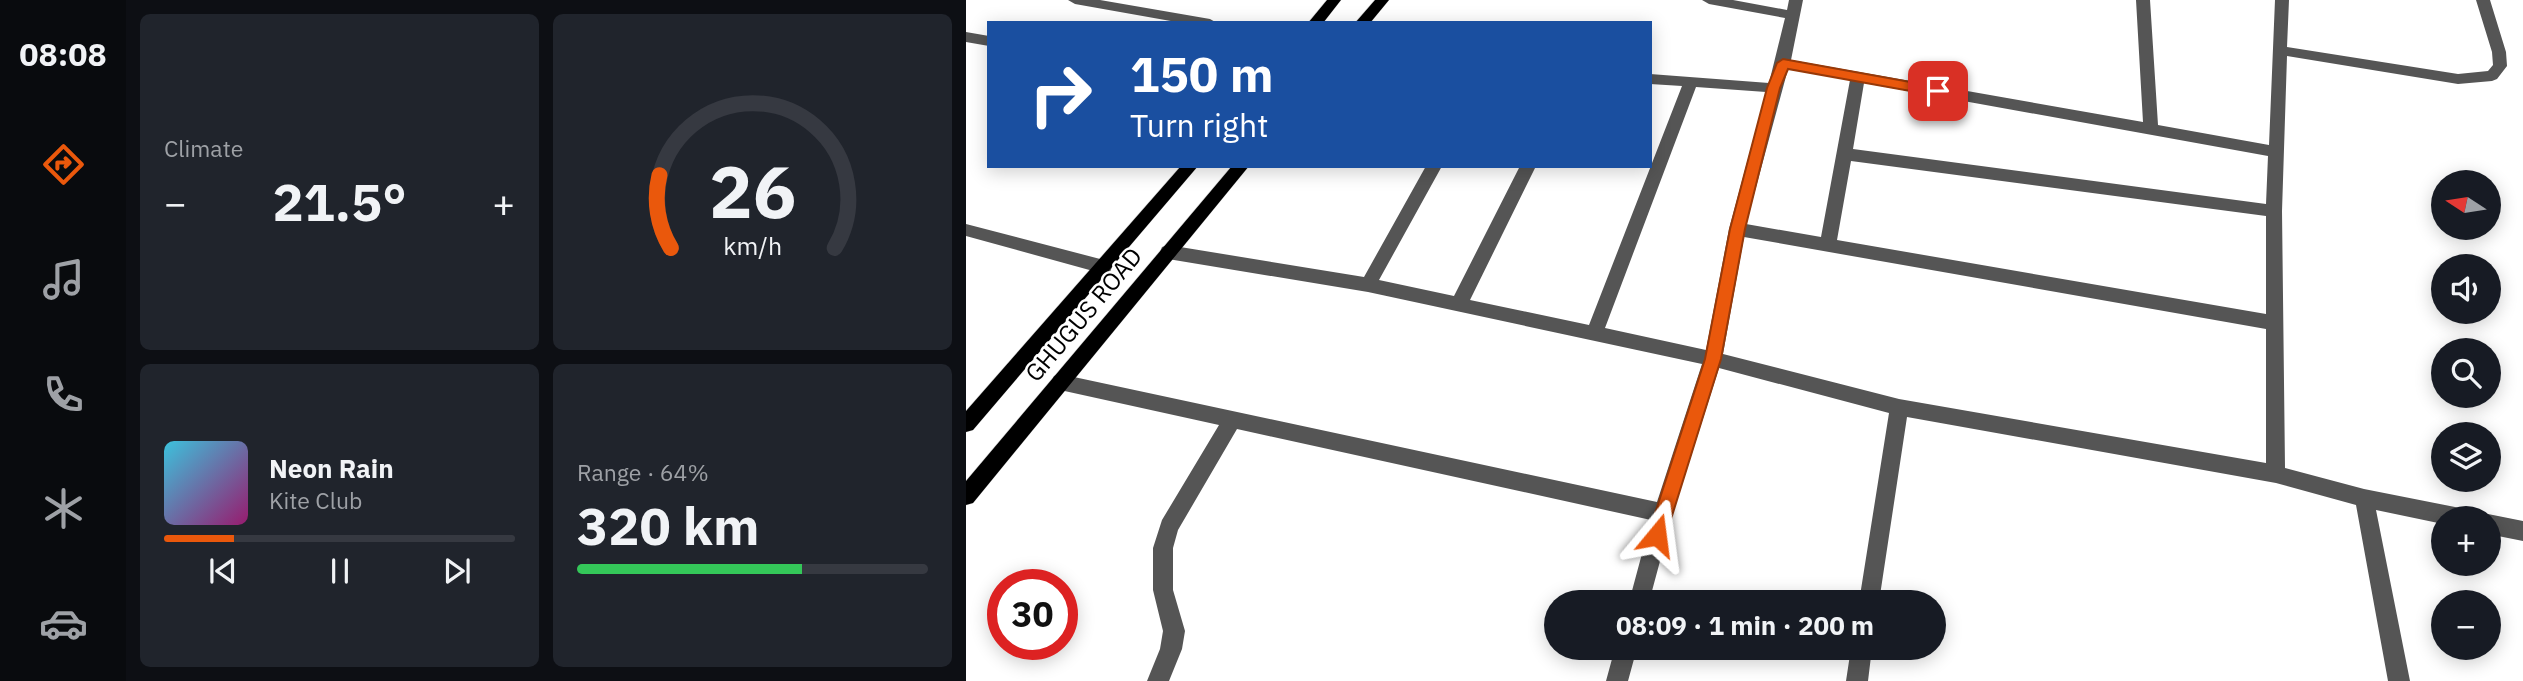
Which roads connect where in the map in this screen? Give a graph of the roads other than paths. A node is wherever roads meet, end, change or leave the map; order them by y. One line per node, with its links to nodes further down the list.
1 (1075, 0): 10 (street)
2 (1334, 0): 11 (main road)
3 (1382, 0): 12 (main road)
4 (1709, 0): 9 (street)
5 (1796, 0): 9 (street)
6 (2143, 0): 21 (street)
7 (2282, 0): 15 (street)
8 (2483, 0): 15 (street)
9 (1792, 15): 16 (street)
10 (1198, 21)
11 (1317, 21)
12 (1364, 21)
13 (966, 37): 14 (street)
14 (987, 41)
15 (2279, 50): 22 (street)
16 (1783, 63): 17 (street); 20 (street)
17 (1858, 77): 21 (street); 23 (street)
18 (1652, 79): 19 (street)
19 (1690, 84): 20 (street); 37 (street)
20 (1774, 88): 29 (street)
21 (2151, 129): 22 (street)
22 (2278, 152): 28 (street)
23 (1844, 154): 28 (street); 31 (street)
24 (1188, 168): 33 (main road, GHUGUS ROAD)
25 (1239, 168): 32 (main road, GHUGUS ROAD)
26 (1433, 168): 34 (street)
27 (1527, 168): 35 (street)
28 (2274, 211): 36 (street)
29 (1737, 229): 31 (street); 38 (street)
30 (966, 230): 33 (street)
31 (1828, 245): 36 (street)
32 (1168, 252): 34 (street); 39 (main road, GHUGUS ROAD)
33 (1104, 267): 42 (main road, GHUGUS ROAD)
34 (1368, 285): 35 (street)
35 (1458, 306): 37 (street)
36 (2276, 323): 43 (street)
37 (1595, 332): 38 (street)
38 (1713, 359): 40 (street); 47 (street)
39 (1060, 382): 41 (street); 44 (main road, GHUGUS ROAD)
40 (1899, 407): 43 (street); 51 (street)
41 (1233, 420): 47 (street); 54 (street)
42 (966, 424)
43 (2276, 474): 45 (street)
44 (966, 496)
45 (2364, 498): 46 (street); 57 (street)
46 (2431, 512)
47 (1663, 513): 50 (street)
48 (2501, 527): 49 (street)
49 (2523, 531)
50 (1642, 590)
51 (1871, 590)
52 (1623, 660): 55 (street)
53 (1860, 660): 56 (street)
54 (1158, 681)
55 (1617, 681)
56 (1857, 681)
57 (2399, 681)

